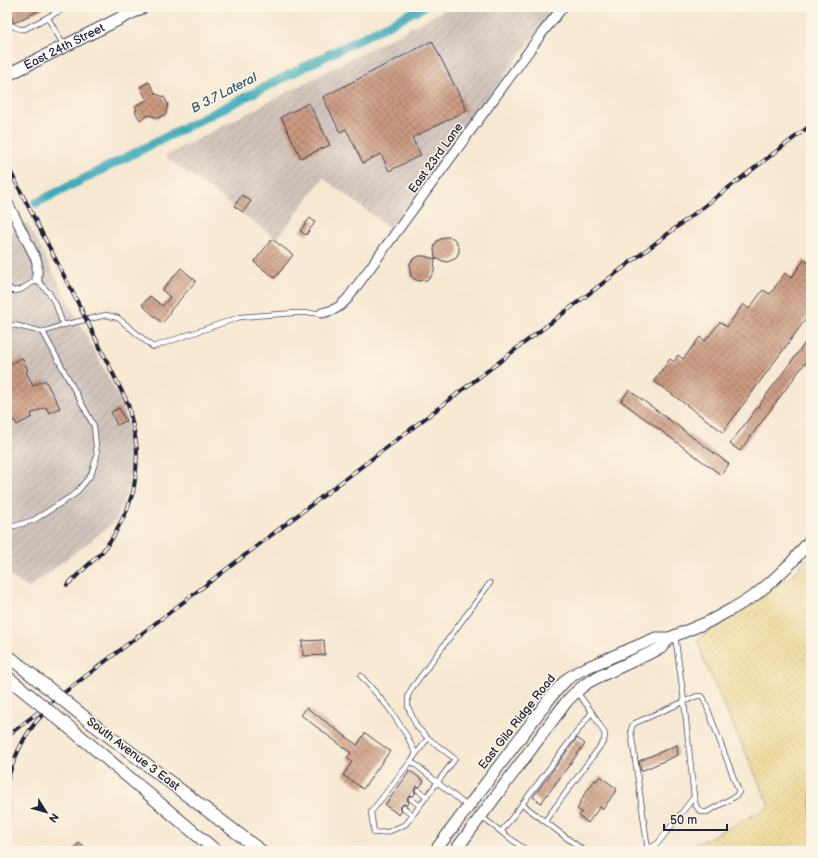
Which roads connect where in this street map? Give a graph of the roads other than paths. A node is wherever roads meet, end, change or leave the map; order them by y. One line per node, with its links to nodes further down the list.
1 (67, 7): 4 (lane)
2 (142, 7): 6 (main road, East 24th Street)
3 (563, 7): 11 (street, East 23rd Lane)
4 (48, 18): 5 (lane); 6 (lane)
5 (7, 22)
6 (64, 46): 7 (main road, East 24th Street)
7 (7, 75)
8 (7, 201): 9 (street)
9 (37, 280): 10 (lane); 12 (lane)
10 (7, 284)
11 (322, 313): 12 (lane)
12 (63, 325): 14 (lane)
13 (7, 328): 14 (lane)
14 (42, 332): 15 (lane)
15 (7, 526)
16 (811, 539): 18 (street, East Gila Ridge Road)
17 (490, 583): 25 (lane)
18 (672, 636): 22 (street, East Gila Ridge Road); 23 (lane); 41 (street, East Gila Ridge Road)
19 (7, 655): 49 (main road, South Avenue 3 East, bridge)
20 (361, 676): 26 (lane)
21 (7, 678): 48 (main road, South Avenue 3 East, bridge)
22 (576, 692): 24 (lane); 44 (street, East Gila Ridge Road)
23 (684, 701): 36 (lane); 36 (lane); 47 (lane)
24 (592, 712): 39 (lane); 45 (lane)
25 (428, 738): 26 (lane); 30 (lane)
26 (416, 754): 27 (lane)
27 (411, 761): 28 (lane); 30 (lane)
28 (400, 776): 29 (lane); 31 (lane)
29 (404, 779)
30 (438, 782): 35 (lane); 41 (lane)
31 (393, 785): 32 (lane); 34 (lane)
32 (397, 788)
33 (418, 790): 35 (lane)
34 (386, 794): 37 (lane); 43 (lane)
35 (427, 797): 40 (lane)
36 (694, 797): 47 (lane)
37 (390, 798)
38 (411, 799): 40 (lane)
39 (522, 804): 45 (lane); 46 (lane)
40 (420, 806): 43 (lane)
41 (469, 807): 50 (street, East Gila Ridge Road)
42 (404, 808): 43 (lane)
43 (413, 815)
44 (480, 816): 46 (lane); 51 (street, East Gila Ridge Road)
45 (545, 821): 53 (lane)
46 (501, 832): 52 (lane)
47 (647, 850)
48 (216, 851)
49 (261, 851)
50 (435, 851)
51 (455, 851)
52 (527, 851)
53 (584, 851)

